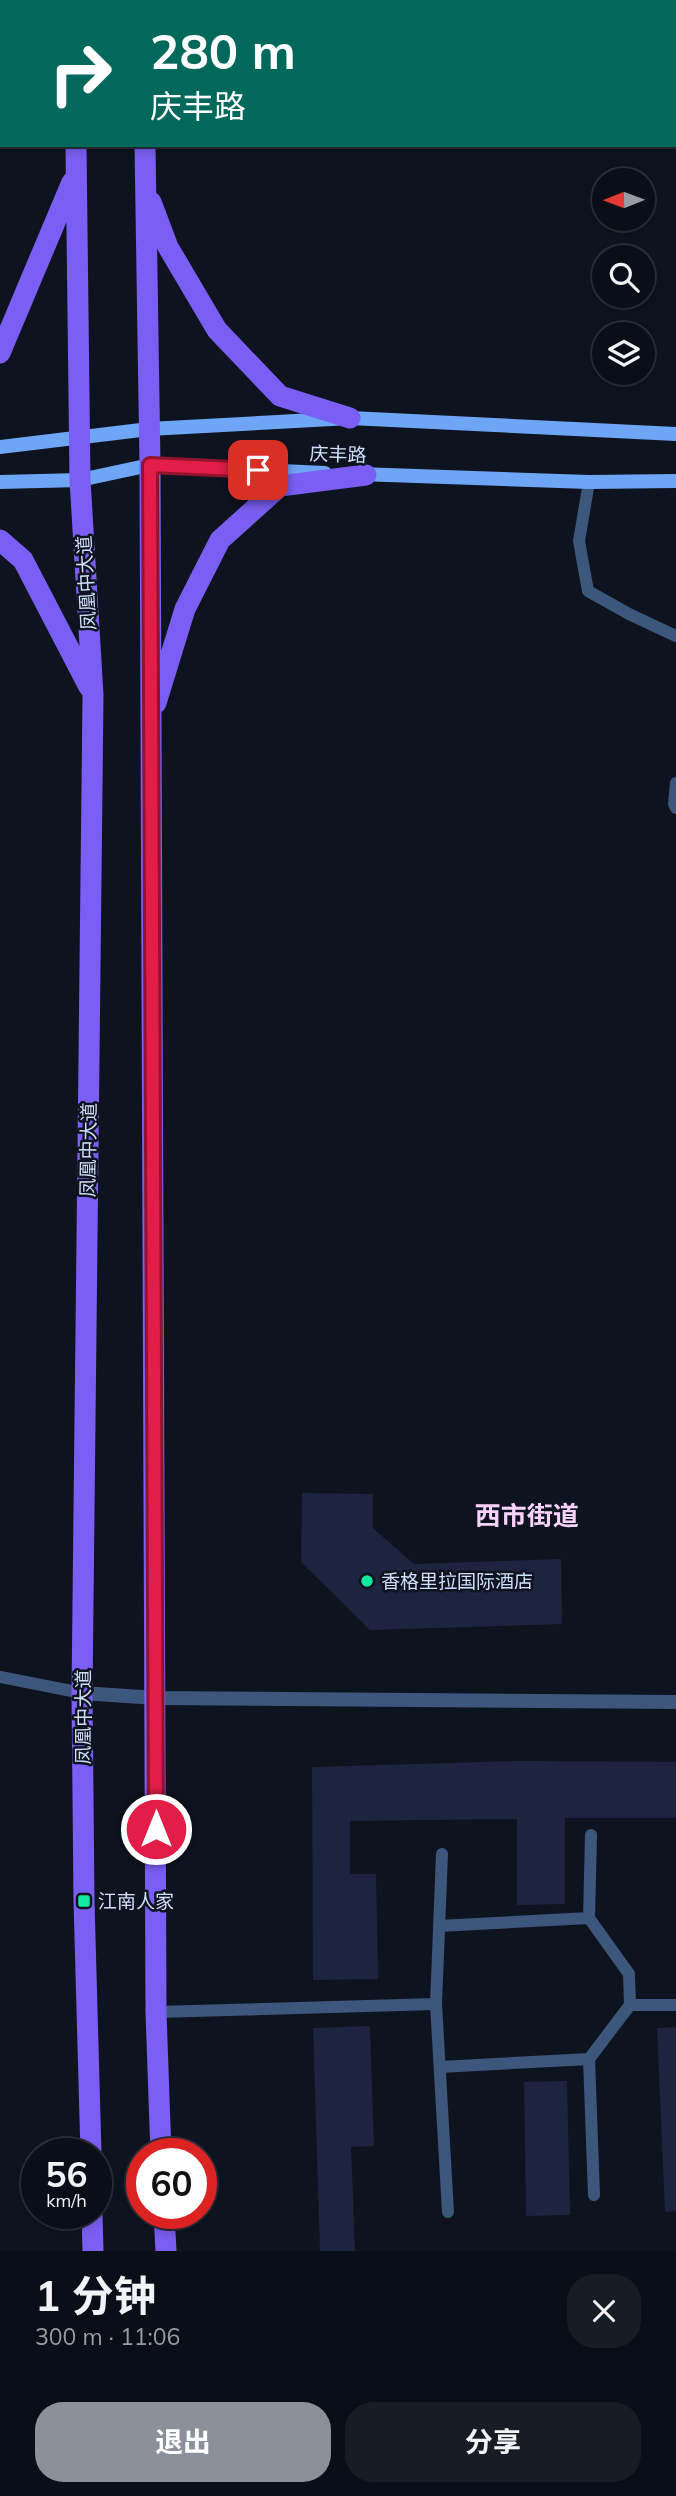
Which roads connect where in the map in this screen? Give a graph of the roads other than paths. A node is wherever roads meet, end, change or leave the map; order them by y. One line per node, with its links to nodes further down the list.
1 (76, 147): 3 (main road, 凤凰中大道)
2 (145, 147): 4 (main road)
3 (75, 174): 5 (main road); 9 (main road, 凤凰中大道)
4 (146, 187): 6 (main road); 7 (main road)
5 (0, 353)
6 (350, 418): 7 (main road); 8 (main road)
7 (149, 429): 9 (main road); 11 (main road)
8 (676, 434)
9 (80, 436): 10 (main road); 13 (main road, 凤凰中大道)
10 (0, 447)
11 (150, 465): 12 (main road, 庆丰路); 13 (main road, 庆丰路); 20 (main road)
12 (366, 475): 16 (main road, 庆丰路); 20 (main road)
13 (80, 480): 15 (main road, 庆丰路); 19 (main road, 凤凰中大道)
14 (676, 481): 16 (main road, 庆丰路)
15 (0, 482)
16 (589, 482): 18 (lane)
17 (0, 540): 19 (main road)
18 (676, 636)
19 (93, 695): 24 (main road, 凤凰中大道)
20 (150, 726): 25 (main road)
21 (676, 783): 22 (lane)
22 (676, 808)
23 (0, 1677): 24 (lane)
24 (82, 1693): 25 (street); 37 (main road, 凤凰中大道)
25 (156, 1698): 26 (street); 34 (main road)
26 (676, 1702)
27 (591, 1835): 29 (lane)
28 (442, 1854): 30 (lane)
29 (589, 1918): 30 (lane); 33 (lane)
30 (439, 1926): 31 (lane)
31 (436, 2004): 34 (lane); 36 (lane)
32 (676, 2005): 33 (lane)
33 (630, 2006): 35 (lane)
34 (156, 2012): 38 (main road)
35 (589, 2059): 36 (lane); 39 (lane)
36 (440, 2067): 40 (lane)
37 (91, 2138)
38 (161, 2138)
39 (594, 2196)
40 (448, 2212)
41 (92, 2229): 43 (main road)
42 (165, 2229): 44 (main road)
43 (93, 2251)
44 (166, 2251)

